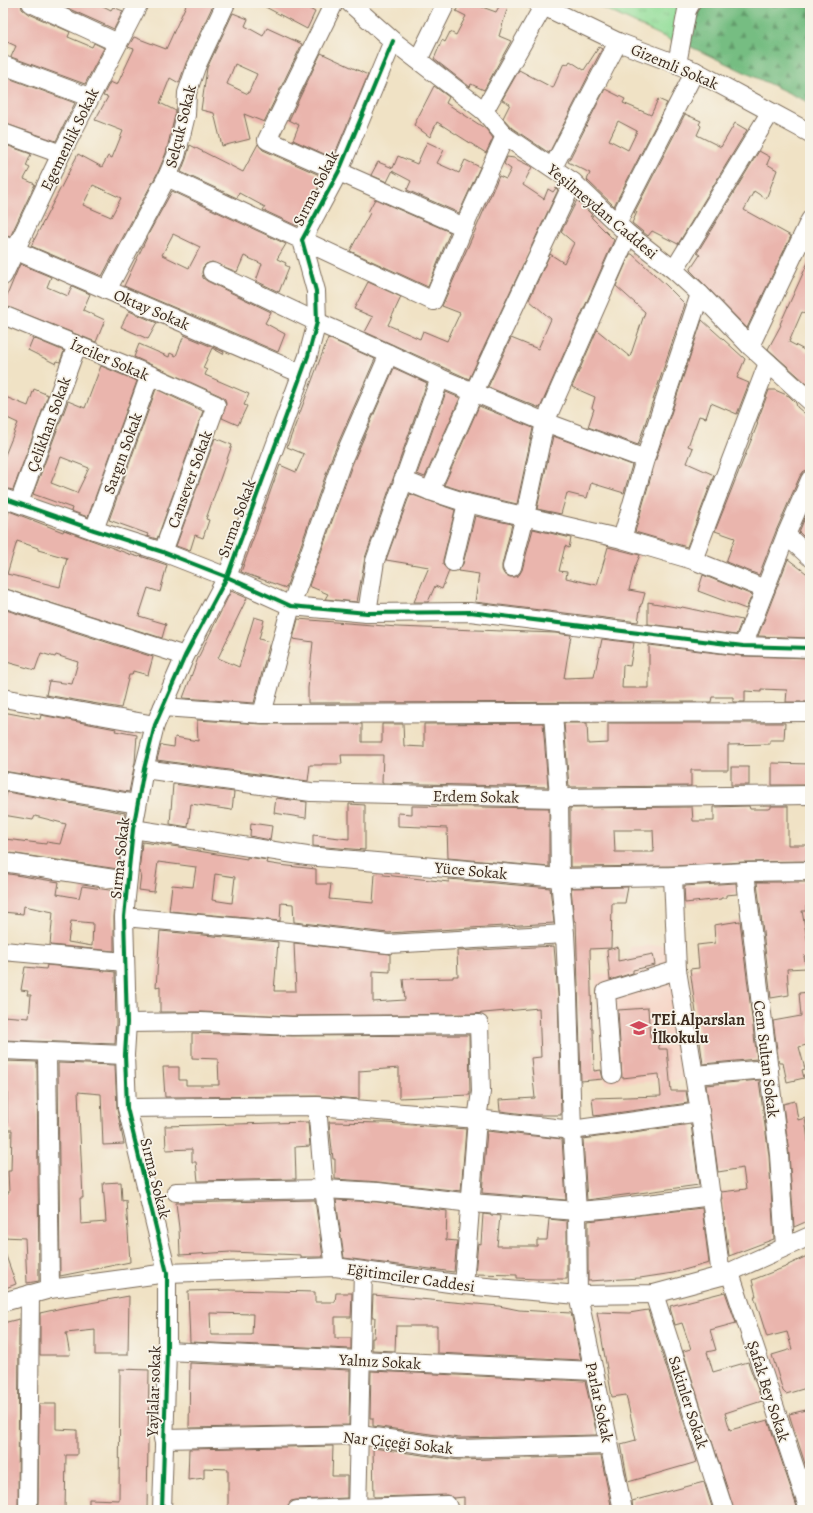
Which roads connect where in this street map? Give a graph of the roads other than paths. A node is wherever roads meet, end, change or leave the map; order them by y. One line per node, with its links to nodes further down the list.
1 (31, 3): 11 (street)
2 (139, 3): 11 (street, Egemenlik Sokak)
3 (226, 3): 25 (street, Selçuk Sokak)
4 (334, 3): 24 (street)
5 (350, 3): 9 (street, Yeşilmeydan Caddesi)
6 (446, 3): 12 (street)
7 (690, 3): 13 (street)
8 (540, 4): 10 (street, Gizemli Sokak); 17 (street)
9 (393, 41): 12 (street, Yeşilmeydan Caddesi); 24 (street, Sırma Sokak)
10 (618, 42): 13 (street, Gizemli Sokak); 23 (street)
11 (118, 43): 16 (street, Egemenlik Sokak)
12 (418, 60): 17 (street, Yeşilmeydan Caddesi)
13 (677, 64): 15 (street, Gizemli Sokak)
14 (3, 65): 16 (street)
15 (695, 71): 18 (street, Gizemli Sokak); 29 (street)
16 (89, 98): 22 (street, Egemenlik Sokak)
17 (484, 110): 21 (street, Yeşilmeydan Caddesi)
18 (770, 113): 20 (street, Gizemli Sokak); 32 (street)
19 (3, 133): 22 (street)
20 (810, 133)
21 (506, 136): 23 (street, Yeşilmeydan Caddesi); 28 (street)
22 (61, 154): 31 (street, Egemenlik Sokak)
23 (553, 168): 26 (street, Yeşilmeydan Caddesi)
24 (339, 170): 28 (street); 30 (street, Sırma Sokak)
25 (167, 177): 30 (street); 35 (street, Selçuk Sokak)
26 (572, 182): 29 (street, Yeşilmeydan Caddesi); 46 (street)
27 (810, 220): 40 (street)
28 (464, 227): 30 (street)
29 (622, 229): 32 (street, Yeşilmeydan Caddesi); 49 (street)
30 (302, 240): 38 (street, Sırma Sokak)
31 (9, 248): 34 (street, Egemenlik Sokak); 35 (street, Oktay Sokak)
32 (674, 270): 36 (street, Yeşilmeydan Caddesi)
33 (212, 272): 38 (street)
34 (3, 276)
35 (107, 290): 43 (street, Oktay Sokak)
36 (700, 294): 40 (street, Yeşilmeydan Caddesi); 50 (street)
37 (3, 315): 39 (street, İzciler Sokak)
38 (317, 322): 41 (street); 43 (street, Sırma Sokak)
39 (77, 345): 44 (street, İzciler Sokak); 54 (street, Çelikhan Sokak)
40 (750, 346): 42 (street, Yeşilmeydan Caddesi)
41 (390, 354): 45 (street); 68 (street)
42 (768, 363): 47 (street, Yeşilmeydan Caddesi); 62 (street)
43 (302, 374): 65 (street, Sırma Sokak)
44 (150, 375): 48 (street, İzciler Sokak); 57 (street, Sargın Sokak)
45 (440, 378): 46 (street); 51 (street)
46 (474, 392): 49 (street); 53 (street)
47 (810, 401)
48 (216, 405): 60 (street, Cansever Sokak)
49 (545, 422): 50 (street); 56 (street)
50 (645, 459): 59 (street)
51 (403, 480): 53 (street); 69 (street)
52 (810, 480): 58 (street)
53 (430, 491): 55 (street)
54 (11, 501): 57 (street)
55 (467, 503): 56 (street); 63 (street)
56 (525, 516): 59 (street); 64 (street)
57 (94, 530): 60 (street)
58 (786, 535): 61 (street); 66 (street)
59 (622, 539): 62 (street)
60 (163, 552): 65 (street)
61 (810, 557)
62 (693, 560): 66 (street)
63 (453, 562)
64 (512, 566)
65 (227, 577): 68 (street); 72 (street, Sırma Sokak)
66 (765, 589): 70 (street)
67 (3, 598): 72 (street)
68 (291, 606): 69 (street); 77 (street)
69 (367, 613): 70 (street)
70 (743, 646): 71 (street)
71 (810, 648)
72 (185, 656): 74 (street, Sırma Sokak)
73 (3, 698): 78 (street)
74 (163, 707): 77 (street); 78 (street, Sırma Sokak)
75 (810, 712): 76 (street)
76 (553, 713): 77 (street); 82 (street, Parlar Sokak)
77 (262, 714)
78 (155, 725): 79 (street, Sırma Sokak)
79 (144, 769): 82 (street, Erdem Sokak); 83 (street, Sırma Sokak)
80 (3, 781): 83 (street)
81 (810, 795): 82 (street, Erdem Sokak)
82 (559, 798): 89 (street, Parlar Sokak)
83 (137, 804): 84 (street, Sırma Sokak)
84 (133, 829): 89 (street, Yüce Sokak); 90 (street, Sırma Sokak)
85 (3, 862): 90 (street)
86 (810, 871): 87 (street, Yüce Sokak)
87 (745, 872): 88 (street, Yüce Sokak); 100 (street, Cem Sultan Sokak)
88 (674, 876): 89 (street, Yüce Sokak); 95 (street, Şafak Bey Sokak)
89 (560, 878): 92 (street, Parlar Sokak)
90 (127, 881): 91 (street, Sırma Sokak)
91 (124, 917): 92 (street); 94 (street, Sırma Sokak)
92 (565, 934): 107 (street, Parlar Sokak)
93 (3, 951): 94 (street)
94 (125, 962): 96 (street, Sırma Sokak)
95 (678, 970): 101 (street); 102 (street, Şafak Bey Sokak)
96 (127, 1023): 99 (street, Sırma Sokak); 106 (street)
97 (3, 1050): 98 (street)
98 (47, 1053): 99 (street); 120 (street)
99 (125, 1055): 104 (street, Sırma Sokak)
100 (769, 1069): 102 (street); 114 (street, Cem Sultan Sokak)
101 (612, 1074)
102 (694, 1075): 105 (street, Şafak Bey Sokak)
103 (317, 1106): 104 (street); 106 (street); 108 (street)
104 (127, 1108): 117 (street, Sırma Sokak)
105 (700, 1112): 107 (street); 110 (street, Şafak Bey Sokak)
106 (477, 1119): 107 (street); 111 (street)
107 (572, 1130): 112 (street, Parlar Sokak)
108 (324, 1189): 109 (street); 111 (street); 115 (street)
109 (176, 1192)
110 (712, 1196): 112 (street); 118 (street, Şafak Bey Sokak)
111 (471, 1203): 112 (street); 119 (street)
112 (577, 1211): 122 (street, Parlar Sokak)
113 (810, 1237): 114 (street, Eğitimciler Caddesi)
114 (785, 1247): 118 (street, Eğitimciler Caddesi)
115 (335, 1267): 116 (street, Eğitimciler Caddesi); 117 (street, Eğitimciler Caddesi)
116 (363, 1271): 119 (street, Eğitimciler Caddesi); 126 (street)
117 (167, 1273): 120 (street, Eğitimciler Caddesi); 125 (street, Yaylalar sokak)
118 (726, 1274): 123 (street, Eğitimciler Caddesi); 138 (street, Şafak Bey Sokak)
119 (464, 1285): 122 (street, Eğitimciler Caddesi)
120 (50, 1289): 121 (street, Eğitimciler Caddesi)
121 (30, 1294): 124 (street, Eğitimciler Caddesi); 132 (street)
122 (578, 1294): 123 (street, Eğitimciler Caddesi); 127 (street, Parlar Sokak)
123 (654, 1294): 137 (street, Sakinler Sokak)
124 (3, 1302)
125 (167, 1351): 126 (street, Yalnız Sokak); 129 (street, Yaylalar sokak)
126 (360, 1360): 127 (street, Yalnız Sokak); 128 (street)
127 (594, 1371): 130 (street, Parlar Sokak)
128 (360, 1435): 129 (street, Nar Çiçeği Sokak); 130 (street, Nar Çiçeği Sokak); 131 (street)
129 (163, 1439): 133 (street, Yaylalar sokak)
130 (609, 1445): 136 (street, Parlar Sokak)
131 (357, 1509): 134 (street); 135 (street)
132 (28, 1510)
133 (162, 1510)
134 (297, 1510)
135 (449, 1510)
136 (624, 1510)
137 (724, 1510)
138 (809, 1510)

